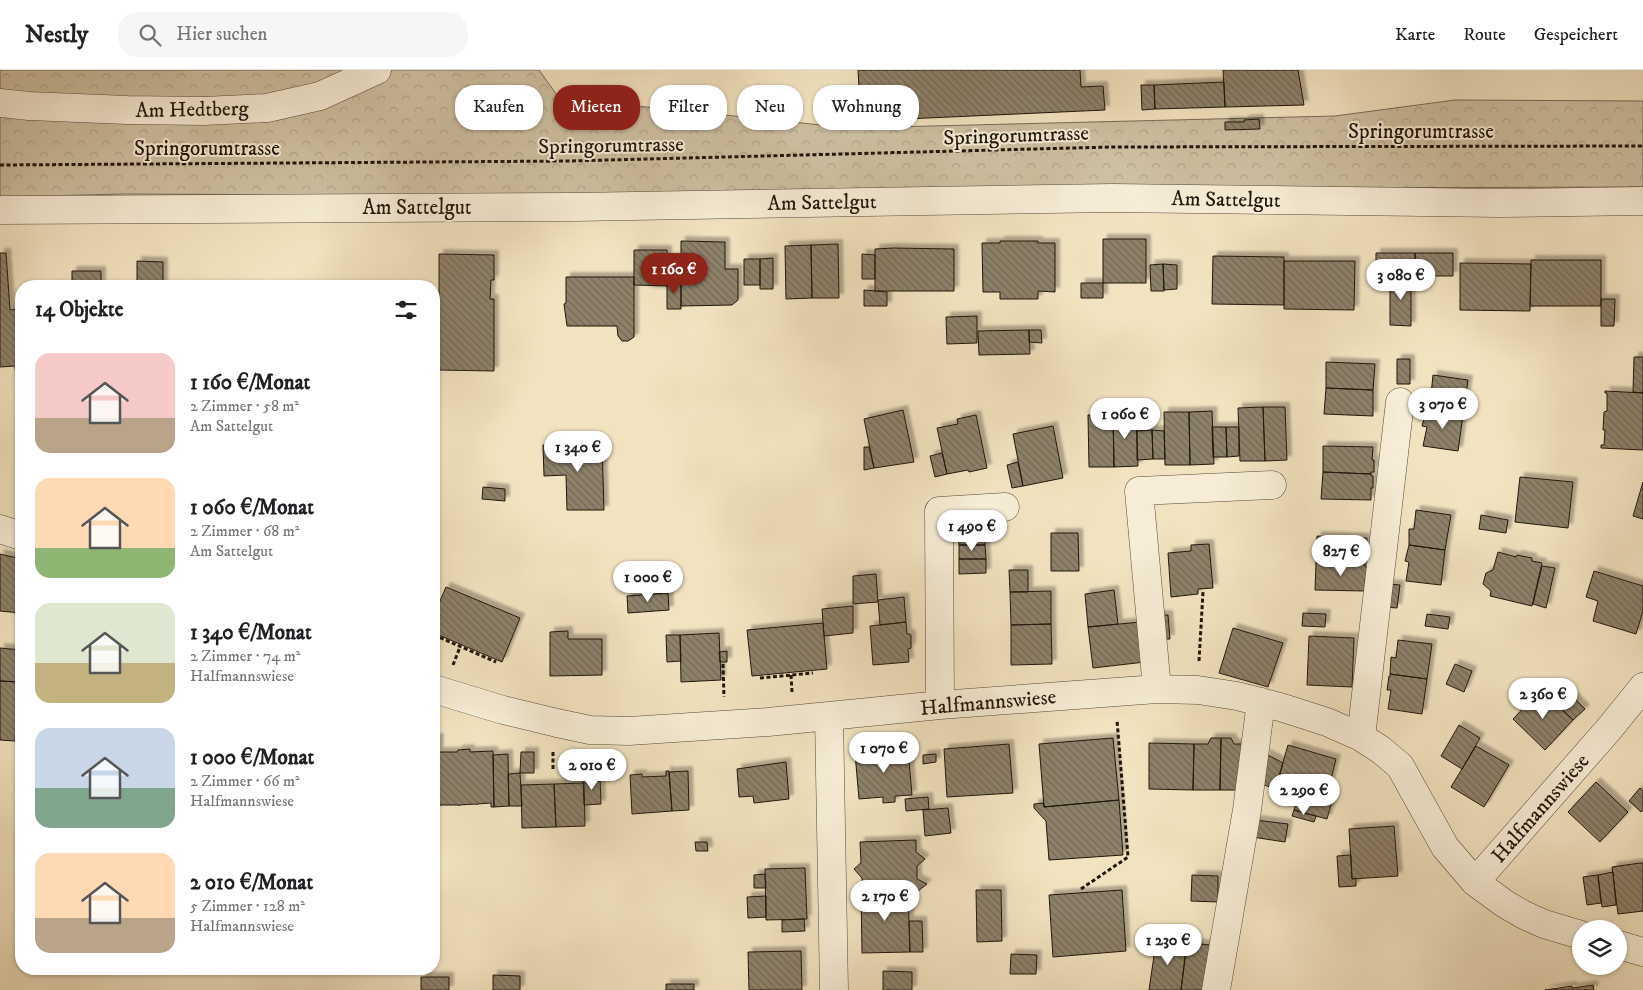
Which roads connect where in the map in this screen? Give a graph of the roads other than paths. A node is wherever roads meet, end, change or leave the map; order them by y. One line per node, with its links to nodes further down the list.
1 (377, 70): 2 (street, Am Hedtberg)
2 (0, 103)
3 (1643, 201): 4 (street, Am Sattelgut)
4 (0, 210)
5 (1400, 402): 16 (street)
6 (1272, 485): 11 (street)
7 (1005, 508): 14 (street)
8 (0, 529): 9 (street)
9 (15, 534)
10 (1643, 687): 17 (street, Halfmannswiese)
11 (1156, 689): 13 (street, Halfmannswiese); 14 (street, Halfmannswiese)
12 (440, 691): 15 (street, Halfmannswiese)
13 (1261, 702): 16 (street, Halfmannswiese); 22 (street)
14 (940, 704): 15 (street, Halfmannswiese)
15 (829, 717): 21 (street)
16 (1361, 737): 17 (street, Halfmannswiese)
17 (1475, 882): 18 (street, Halfmannswiese)
18 (1572, 932)
19 (1627, 947): 20 (street)
20 (1643, 952)
21 (834, 990)
22 (1216, 990)

